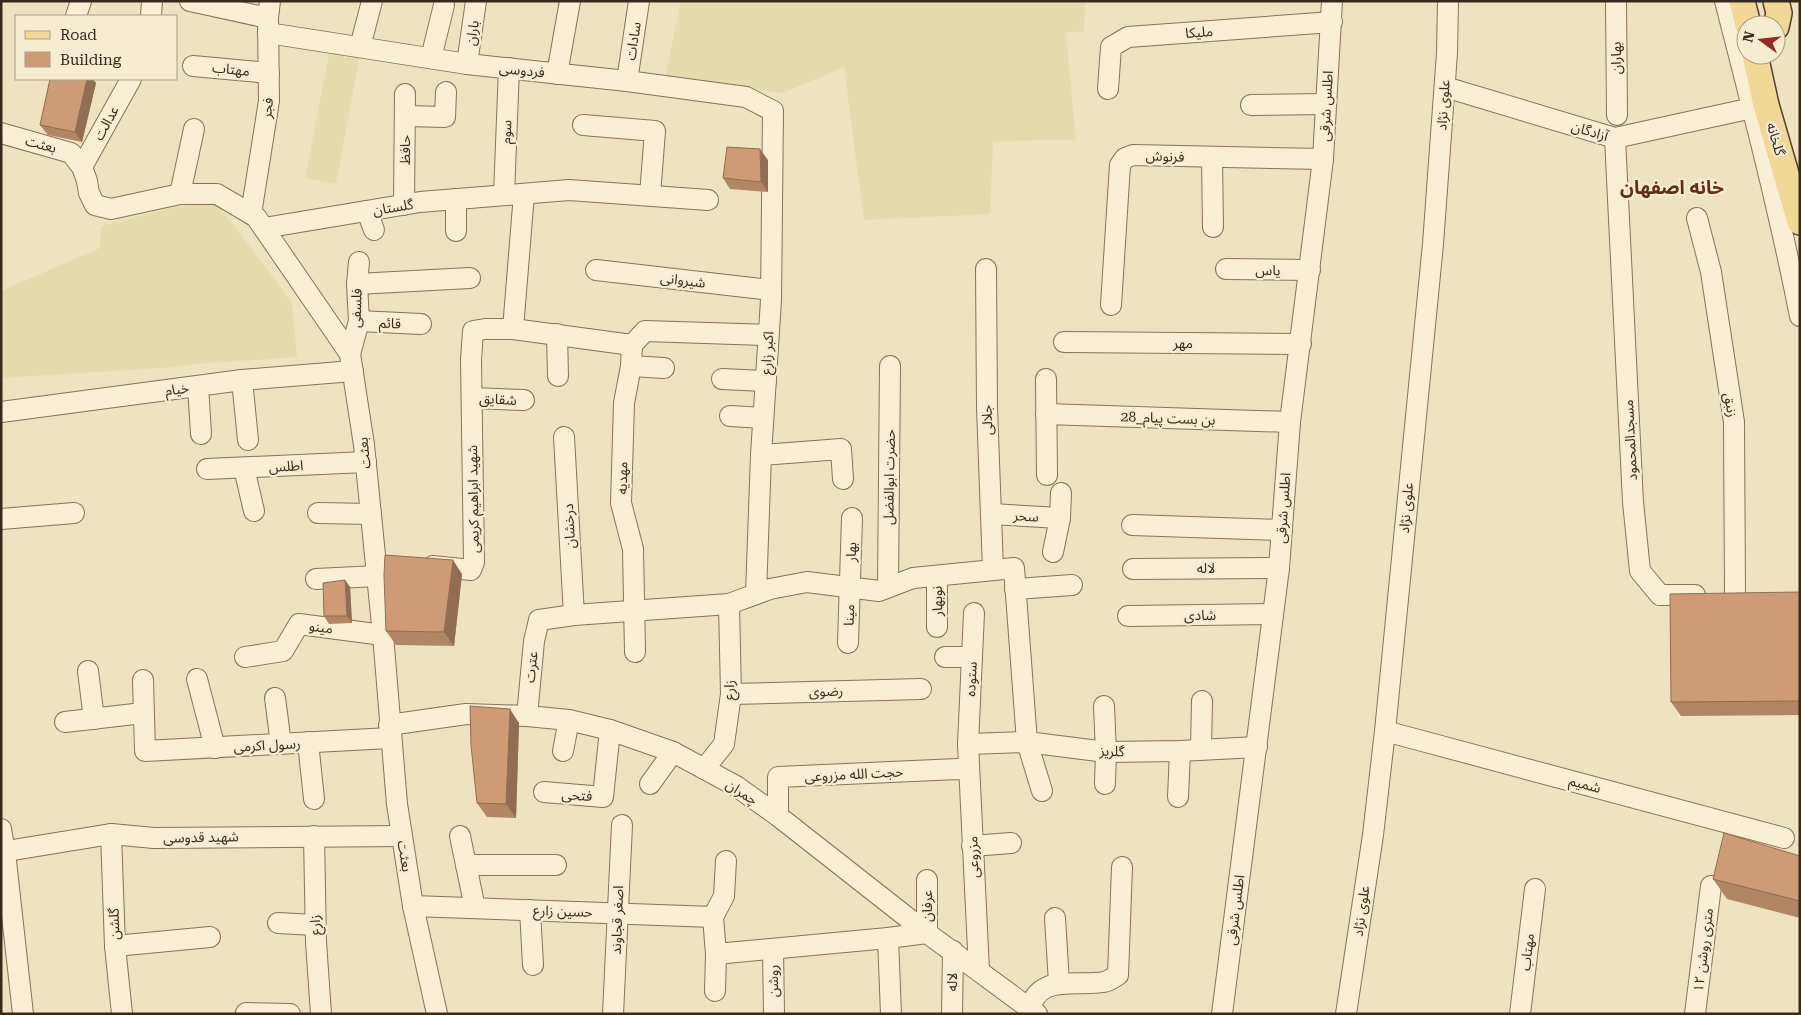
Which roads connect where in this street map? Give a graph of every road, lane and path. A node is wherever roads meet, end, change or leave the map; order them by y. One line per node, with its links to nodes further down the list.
1 (81, 1): 16 (street)
2 (152, 1): 17 (street)
3 (190, 1): 21 (street, فردوسی)
4 (372, 1): 23 (street)
5 (476, 1): 25 (street, باران)
6 (570, 1): 31 (street)
7 (639, 1): 33 (street, سادات)
8 (1332, 1): 22 (street, اطلس شرقی)
9 (1448, 1): 34 (street, علوی نژاد)
10 (1616, 1): 42 (street, بهاران)
11 (1724, 1): 40 (street)
12 (1742, 1): 18 (main road)
13 (1757, 1): 19 (main road)
14 (1776, 1): 20 (main road)
15 (444, 5): 24 (street)
16 (76, 15)
17 (151, 15)
18 (1746, 15)
19 (1760, 15)
20 (1778, 15)
21 (269, 17): 23 (street, فردوسی); 30 (street, فجر)
22 (1332, 22): 35 (street, ملیکا); 39 (street, اطلس شرقی)
23 (360, 47): 24 (street, فردوسی)
24 (431, 58): 25 (street, فردوسی)
25 (467, 64): 29 (street, فردوسی)
26 (1765, 65): 40 (main road, گلخانه)
27 (1769, 65): 50 (main road, گلخانه)
28 (193, 66): 30 (street, مهتاب)
29 (508, 68): 31 (street, فردوسی); 54 (street, سوم)
30 (269, 73): 61 (street, فجر)
31 (557, 74): 33 (street, فردوسی)
32 (130, 80): 51 (street, عدالت)
33 (626, 81): 41 (street, فردوسی)
34 (1445, 87): 47 (street, آزادگان); 161 (street, علوی نژاد)
35 (1108, 89)
36 (446, 92): 43 (street)
37 (405, 94): 43 (street, حافظ)
38 (1251, 104): 39 (street)
39 (1326, 104): 49 (street, اطلس شرقی)
40 (1759, 107): 47 (street, آزادگان); 62 (main road, گلخانه); 75 (street)
41 (773, 111): 73 (street, اکبر زارع)
42 (1617, 115)
43 (405, 116): 58 (street, حافظ)
44 (582, 125): 55 (street)
45 (194, 129): 52 (street)
46 (1, 133): 51 (street, بعثت)
47 (1615, 138): 133 (street, مسجدالمحمود)
48 (1212, 158): 49 (street, فرنوش); 63 (street); 74 (street, فرنوش)
49 (1323, 159): 70 (street, اطلس شرقی)
50 (1800, 160)
51 (82, 168): 52 (street, بعثت)
52 (180, 194): 61 (street, بعثت)
53 (524, 194): 54 (street, گلستان); 55 (street, گلستان); 78 (street)
54 (504, 195): 56 (street, گلستان)
55 (650, 195): 57 (street, گلستان)
56 (456, 199): 58 (street, گلستان); 65 (street)
57 (708, 200)
58 (404, 205): 59 (street, گلستان)
59 (367, 211): 61 (street, گلستان); 64 (street)
60 (1697, 218): 133 (street, زنبق)
61 (257, 221): 84 (street, بعثت)
62 (1800, 222)
63 (1213, 227)
64 (374, 230)
65 (456, 231)
66 (359, 262): 72 (street, فلسفی)
67 (986, 269): 115 (street, جلالی)
68 (1226, 269): 70 (street, یاس)
69 (596, 270): 73 (street, شیروانی)
70 (1310, 270): 83 (street, اطلس شرقی)
71 (470, 278): 72 (street)
72 (357, 284): 76 (street, فلسفی)
73 (771, 290): 80 (street, اکبر زارع)
74 (1111, 305)
75 (1800, 316)
76 (359, 321): 77 (street, قائم); 84 (street, فلسفی)
77 (421, 324)
78 (514, 329): 79 (street); 94 (street, شهید ابراهیم کریمی)
79 (557, 334): 82 (street); 88 (street)
80 (768, 335): 82 (street); 92 (street, اکبر زارع)
81 (1064, 342): 83 (street, مهر)
82 (632, 344): 85 (street, مهدیه)
83 (1301, 344): 100 (street, اطلس شرقی)
84 (351, 362): 91 (street, خیام); 105 (street, بعثت)
85 (631, 366): 87 (street); 135 (street, مهدیه)
86 (890, 366): 130 (street, حضرت ابوالفضل)
87 (664, 368)
88 (558, 376)
89 (722, 379): 92 (street)
90 (1046, 379): 97 (street)
91 (242, 380): 93 (street, خیام); 103 (street)
92 (766, 381): 99 (street, اکبر زارع)
93 (198, 386): 96 (street, خیام); 101 (street)
94 (472, 398): 95 (street, شقایق); 122 (street, شهید ابراهیم کریمی)
95 (524, 400)
96 (1, 412)
97 (1046, 414): 100 (street, بن بست پیام_28); 108 (street)
98 (730, 416): 99 (street)
99 (763, 418): 104 (street, اکبر زارع)
100 (1290, 422): 120 (street, اطلس شرقی)
101 (201, 434)
102 (564, 436): 138 (street, درخشان)
103 (248, 440)
104 (761, 455): 109 (street); 132 (street, اکبر زارع)
105 (366, 462): 106 (street, اطلس); 114 (street, بعثت)
106 (244, 468): 107 (street, اطلس); 111 (street)
107 (207, 469)
108 (1048, 475)
109 (843, 479)
110 (1061, 493): 117 (street)
111 (254, 511)
112 (318, 513): 114 (street)
113 (74, 514): 118 (street)
114 (371, 514): 122 (street, بعثت)
115 (991, 514): 117 (street, سحر); 125 (street, جلالی)
116 (852, 518): 129 (street, بهار)
117 (1060, 518): 121 (street)
118 (1, 519)
119 (1132, 525): 120 (street)
120 (1282, 530): 123 (street, اطلس شرقی)
121 (1053, 552)
122 (390, 565): 127 (street); 141 (street, بعثت)
123 (1279, 568): 124 (street, لاله); 137 (street, اطلس شرقی)
124 (1132, 569)
125 (993, 570): 126 (street); 131 (street)
126 (936, 576): 130 (street); 140 (street, نوبهار)
127 (316, 580)
128 (1072, 584): 131 (street)
129 (850, 587): 130 (street); 132 (street); 142 (street, مینا)
130 (888, 588)
131 (1015, 589): 164 (street)
132 (756, 594): 134 (street)
133 (1744, 595)
134 (729, 604): 135 (street); 151 (street, زارع)
135 (634, 611): 138 (street); 143 (street, مهدیه)
136 (974, 613): 146 (street, ستوده)
137 (1273, 614): 139 (street, شادی); 167 (street, اطلس شرقی)
138 (574, 615): 156 (street, عترت)
139 (1128, 616)
140 (937, 627)
141 (383, 635): 144 (street, مینو); 162 (street, بعثت)
142 (848, 643)
143 (635, 652)
144 (245, 657)
145 (945, 657): 146 (street)
146 (972, 657): 166 (street, ستوده)
147 (88, 671): 157 (street)
148 (198, 679): 168 (street)
149 (142, 680): 155 (street)
150 (920, 689): 151 (street, رضوی)
151 (730, 694): 174 (street, زارع)
152 (275, 698): 165 (street)
153 (1202, 701): 169 (street)
154 (1104, 706): 173 (street)
155 (143, 713): 157 (street); 168 (street, رسول اکرمی)
156 (527, 716): 158 (street, چمران); 162 (street, چمران)
157 (94, 719): 159 (street)
158 (569, 720): 160 (street, چمران); 170 (street)
159 (65, 722)
160 (610, 730): 172 (street, چمران); 179 (street, فتحی)
161 (1385, 730): 189 (street, شمیم); 232 (street, علوی نژاد)
162 (389, 731): 163 (street, رسول اکرمی); 187 (street, بعثت)
163 (308, 742): 165 (street, رسول اکرمی); 181 (street)
164 (1027, 742): 166 (street, گلریز); 173 (street, گلریز); 178 (street)
165 (281, 744): 168 (street, رسول اکرمی)
166 (968, 744): 175 (street, مزروعی)
167 (1257, 747): 169 (street, گلریز); 231 (street, اطلس شرقی)
168 (215, 748)
169 (1201, 749): 171 (street, گلریز)
170 (563, 751)
171 (1180, 751): 173 (street, گلریز); 180 (street)
172 (673, 752): 174 (street, چمران); 176 (street)
173 (1106, 752): 177 (street)
174 (704, 769): 182 (street, چمران)
175 (969, 770): 182 (street, حجت الله مزروعی); 191 (street, مزروعی)
176 (650, 784)
177 (1105, 784)
178 (1042, 791)
179 (544, 792)
180 (1178, 797)
181 (314, 799)
182 (778, 816): 208 (street, چمران)
183 (622, 825): 203 (street, اصغر قجاوند)
184 (1, 830): 192 (street)
185 (111, 834): 186 (street, شهید قدوسی); 192 (street, شهید قدوسی); 211 (street, گلشن)
186 (314, 836): 187 (street, شهید قدوسی); 207 (street, زارع)
187 (402, 836): 200 (street, بعثت)
188 (460, 836): 195 (street)
189 (1784, 838)
190 (1011, 844): 191 (street)
191 (972, 846): 216 (street, مزروعی)
192 (3, 852): 221 (street)
193 (726, 861): 204 (street)
194 (556, 865): 195 (street)
195 (466, 866): 201 (street)
196 (1122, 867): 217 (street)
197 (927, 880): 208 (street, عرفان)
198 (1711, 886): 234 (street, ۱۲ متری روشن)
199 (1535, 889): 233 (street, مهتاب)
200 (413, 906): 201 (street, حسین زارع); 226 (street, بعثت)
201 (475, 908): 202 (street, حسین زارع)
202 (530, 910): 203 (street, حسین زارع); 215 (street)
203 (617, 913): 204 (street, حسین زارع); 227 (street, اصغر قجاوند)
204 (713, 917): 214 (street)
205 (1055, 918): 217 (street)
206 (278, 923): 207 (street)
207 (315, 925): 225 (street, زارع)
208 (927, 933): 210 (street); 213 (street, چمران)
209 (210, 937): 211 (street)
210 (888, 938): 212 (street); 229 (street)
211 (115, 946): 222 (street, گلشن)
212 (773, 949): 214 (street); 228 (street, روشن)
213 (953, 951): 216 (street, چمران); 230 (street, لاله)
214 (716, 954): 218 (street)
215 (533, 965)
216 (979, 970): 219 (street, چمران)
217 (1059, 983): 219 (street)
218 (715, 991)
219 (1032, 1012)
220 (246, 1013): 223 (street)
221 (23, 1014)
222 (122, 1014)
223 (278, 1014): 224 (street)
224 (290, 1014)
225 (321, 1014)
226 (438, 1014)
227 (614, 1014)
228 (774, 1014)
229 (891, 1014)
230 (952, 1014)
231 (1222, 1014)
232 (1346, 1014)
233 (1520, 1014)
234 (1695, 1014)

